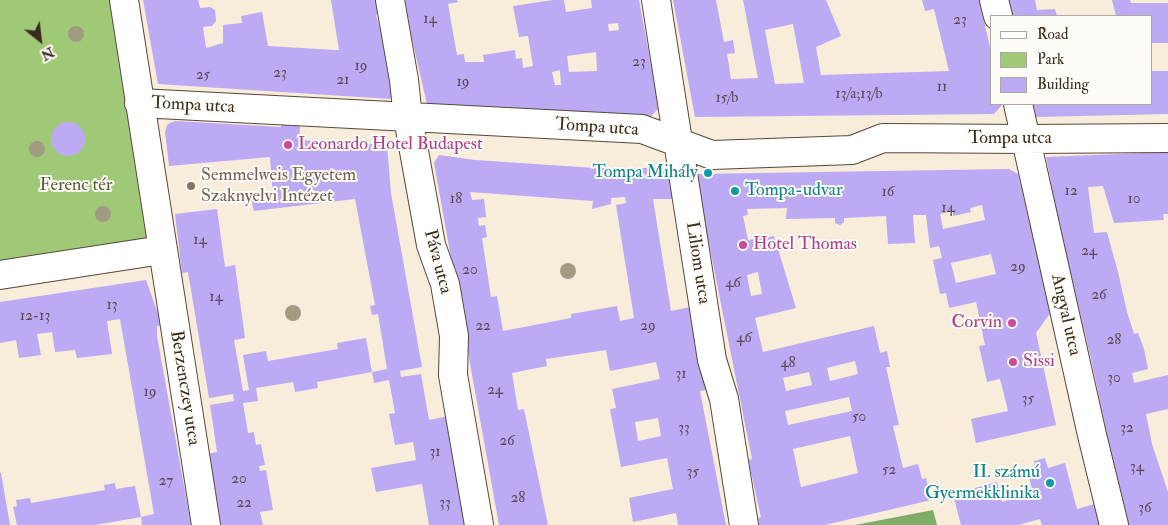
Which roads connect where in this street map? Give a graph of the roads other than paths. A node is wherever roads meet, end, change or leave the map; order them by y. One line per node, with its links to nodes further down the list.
1 (124, 0): 6 (street)
2 (390, 0): 8 (street, Páva utca)
3 (656, 0): 11 (street, Liliom utca)
4 (994, 0): 5 (street)
5 (998, 15)
6 (139, 103): 8 (street, Tompa utca); 12 (street)
7 (1018, 105): 10 (street, Angyal utca)
8 (408, 118): 11 (street, Tompa utca); 15 (street, Páva utca)
9 (1168, 138): 10 (street, Tompa utca)
10 (1026, 139): 11 (street, Tompa utca); 17 (street, Angyal utca)
11 (679, 143): 16 (street, Liliom utca)
12 (162, 250): 13 (street); 14 (street, Berzenczey utca)
13 (0, 275)
14 (206, 525)
15 (480, 525)
16 (744, 525)
17 (1114, 525)

